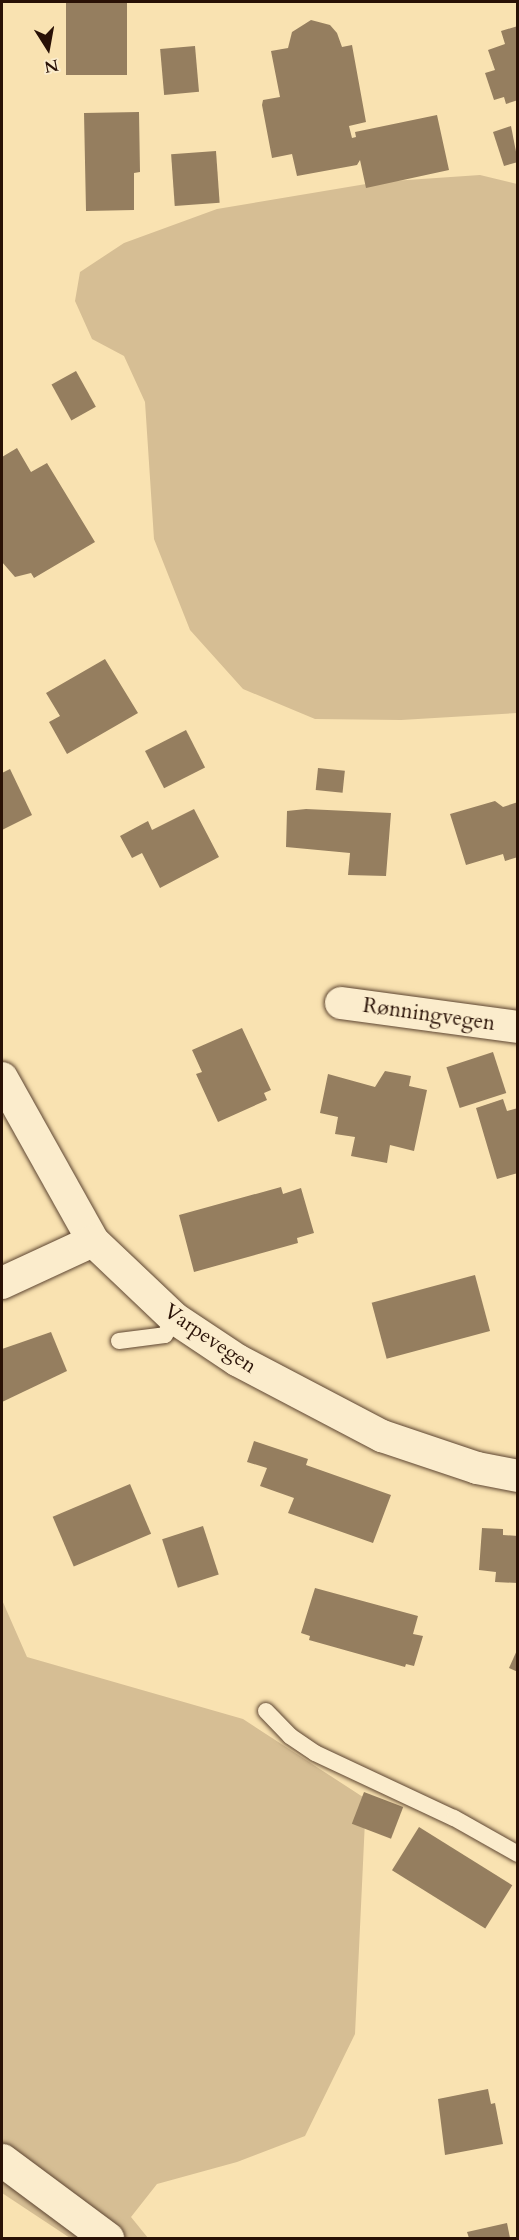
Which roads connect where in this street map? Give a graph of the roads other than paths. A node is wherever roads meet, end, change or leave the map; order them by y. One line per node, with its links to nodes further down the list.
1 (341, 1003): 2 (street, Rønningvegen)
2 (518, 1027)
3 (2, 1078): 4 (street, Varpevegen)
4 (93, 1240): 5 (street); 6 (street, Varpevegen)
5 (2, 1283)
6 (174, 1318): 7 (lane); 8 (street, Varpevegen)
7 (119, 1341)
8 (518, 1476)
9 (266, 1712): 10 (lane)
10 (518, 1854)
11 (2, 2160): 12 (street)
12 (107, 2238)

